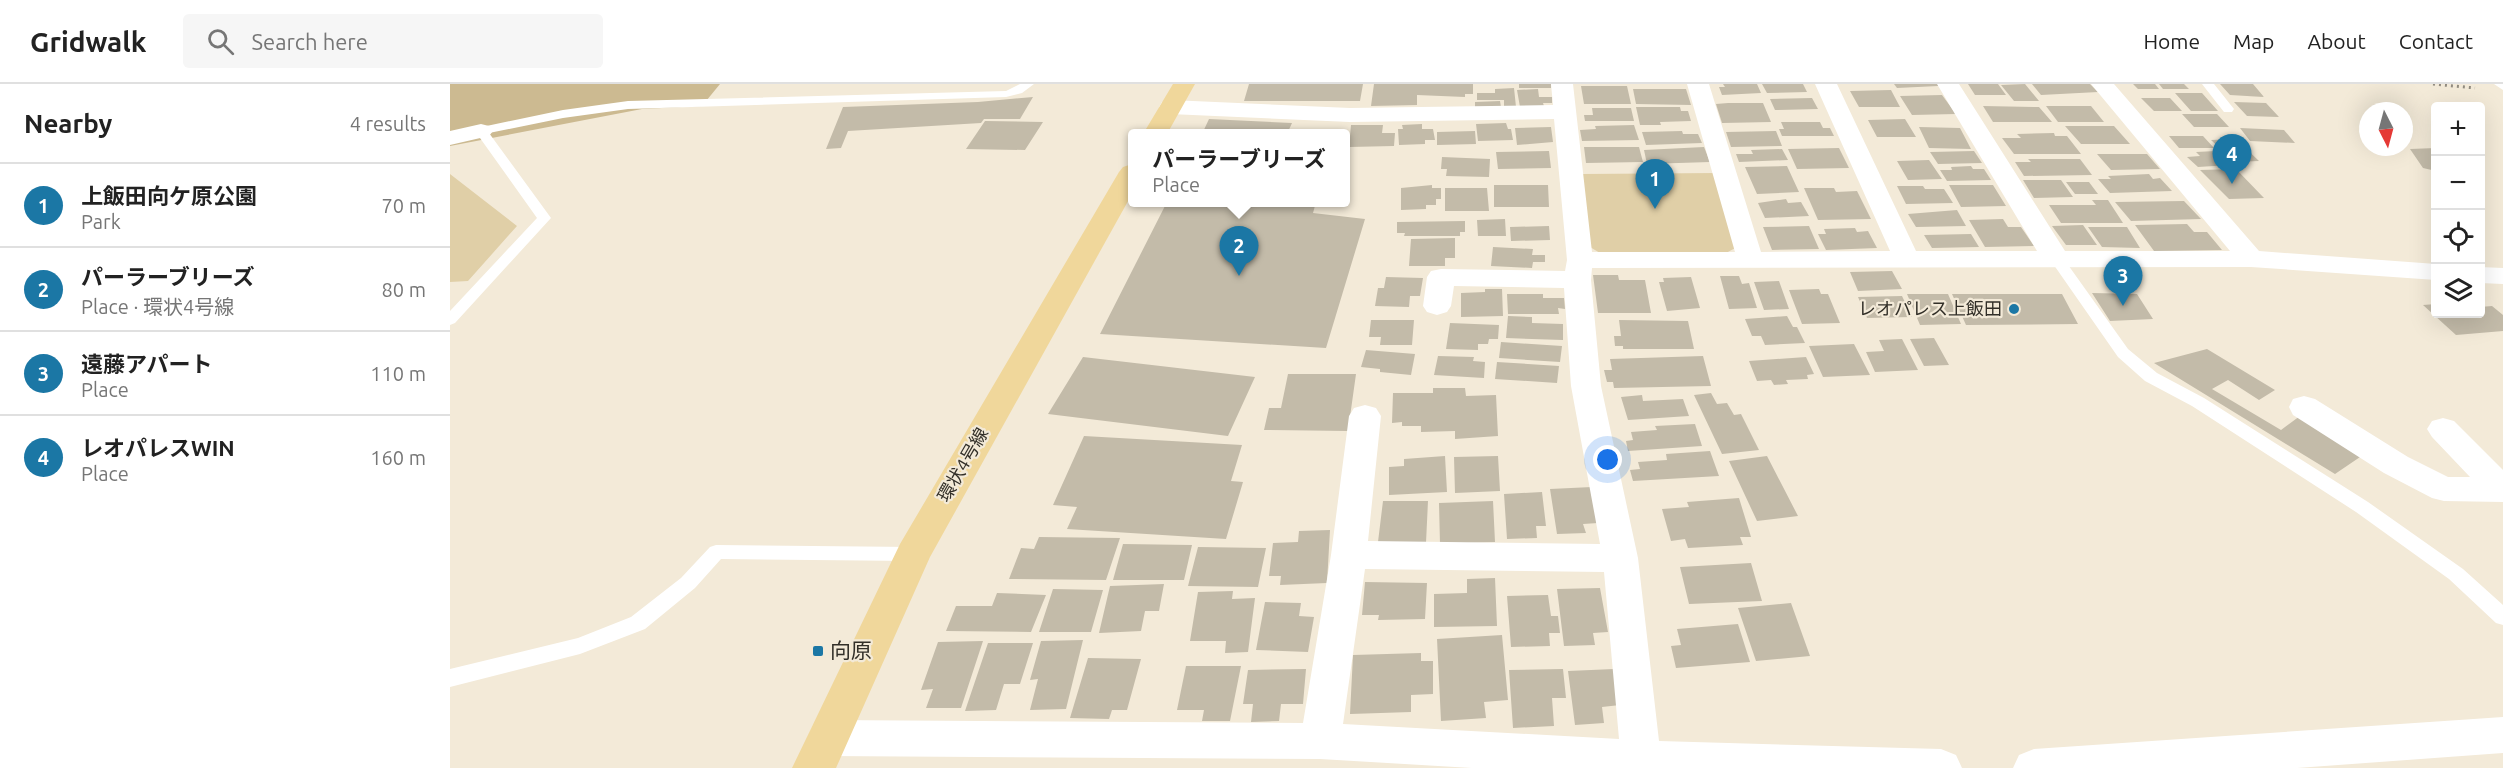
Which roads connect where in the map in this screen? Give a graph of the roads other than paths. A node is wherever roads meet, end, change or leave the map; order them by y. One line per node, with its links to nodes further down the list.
1 (1028, 84): 13 (lane)
2 (1184, 84): 9 (main road)
3 (1562, 84): 11 (street)
4 (1698, 84): 18 (street)
5 (1826, 84): 16 (street)
6 (1948, 84): 17 (street)
7 (2102, 84): 19 (street)
8 (2208, 84): 10 (lane)
9 (1170, 107): 11 (street); 12 (main road)
10 (2228, 109)
11 (1564, 112): 20 (street)
12 (1158, 129)
13 (481, 131): 14 (street); 25 (lane)
14 (450, 138)
15 (1128, 179): 30 (main road, 環状4号線)
16 (1906, 258): 17 (street); 18 (street)
17 (2056, 258): 19 (street); 33 (lane)
18 (1750, 259): 20 (street)
19 (2251, 259): 21 (street)
20 (1578, 270): 24 (street); 32 (street)
21 (2431, 272)
22 (2485, 275): 23 (street)
23 (2503, 276)
24 (1437, 306)
25 (450, 320)
26 (2304, 407): 29 (street)
27 (1365, 416): 31 (street)
28 (2443, 429): 29 (street)
29 (2502, 489)
30 (913, 554): 34 (lane); 37 (main road, 環状4号線)
31 (1349, 555): 32 (street); 36 (street)
32 (1620, 558): 38 (street)
33 (2503, 617)
34 (450, 678)
35 (2503, 735): 40 (street)
36 (1320, 741): 37 (street); 38 (street)
37 (820, 753)
38 (1641, 759): 39 (street)
39 (1941, 768)
40 (2034, 768)

